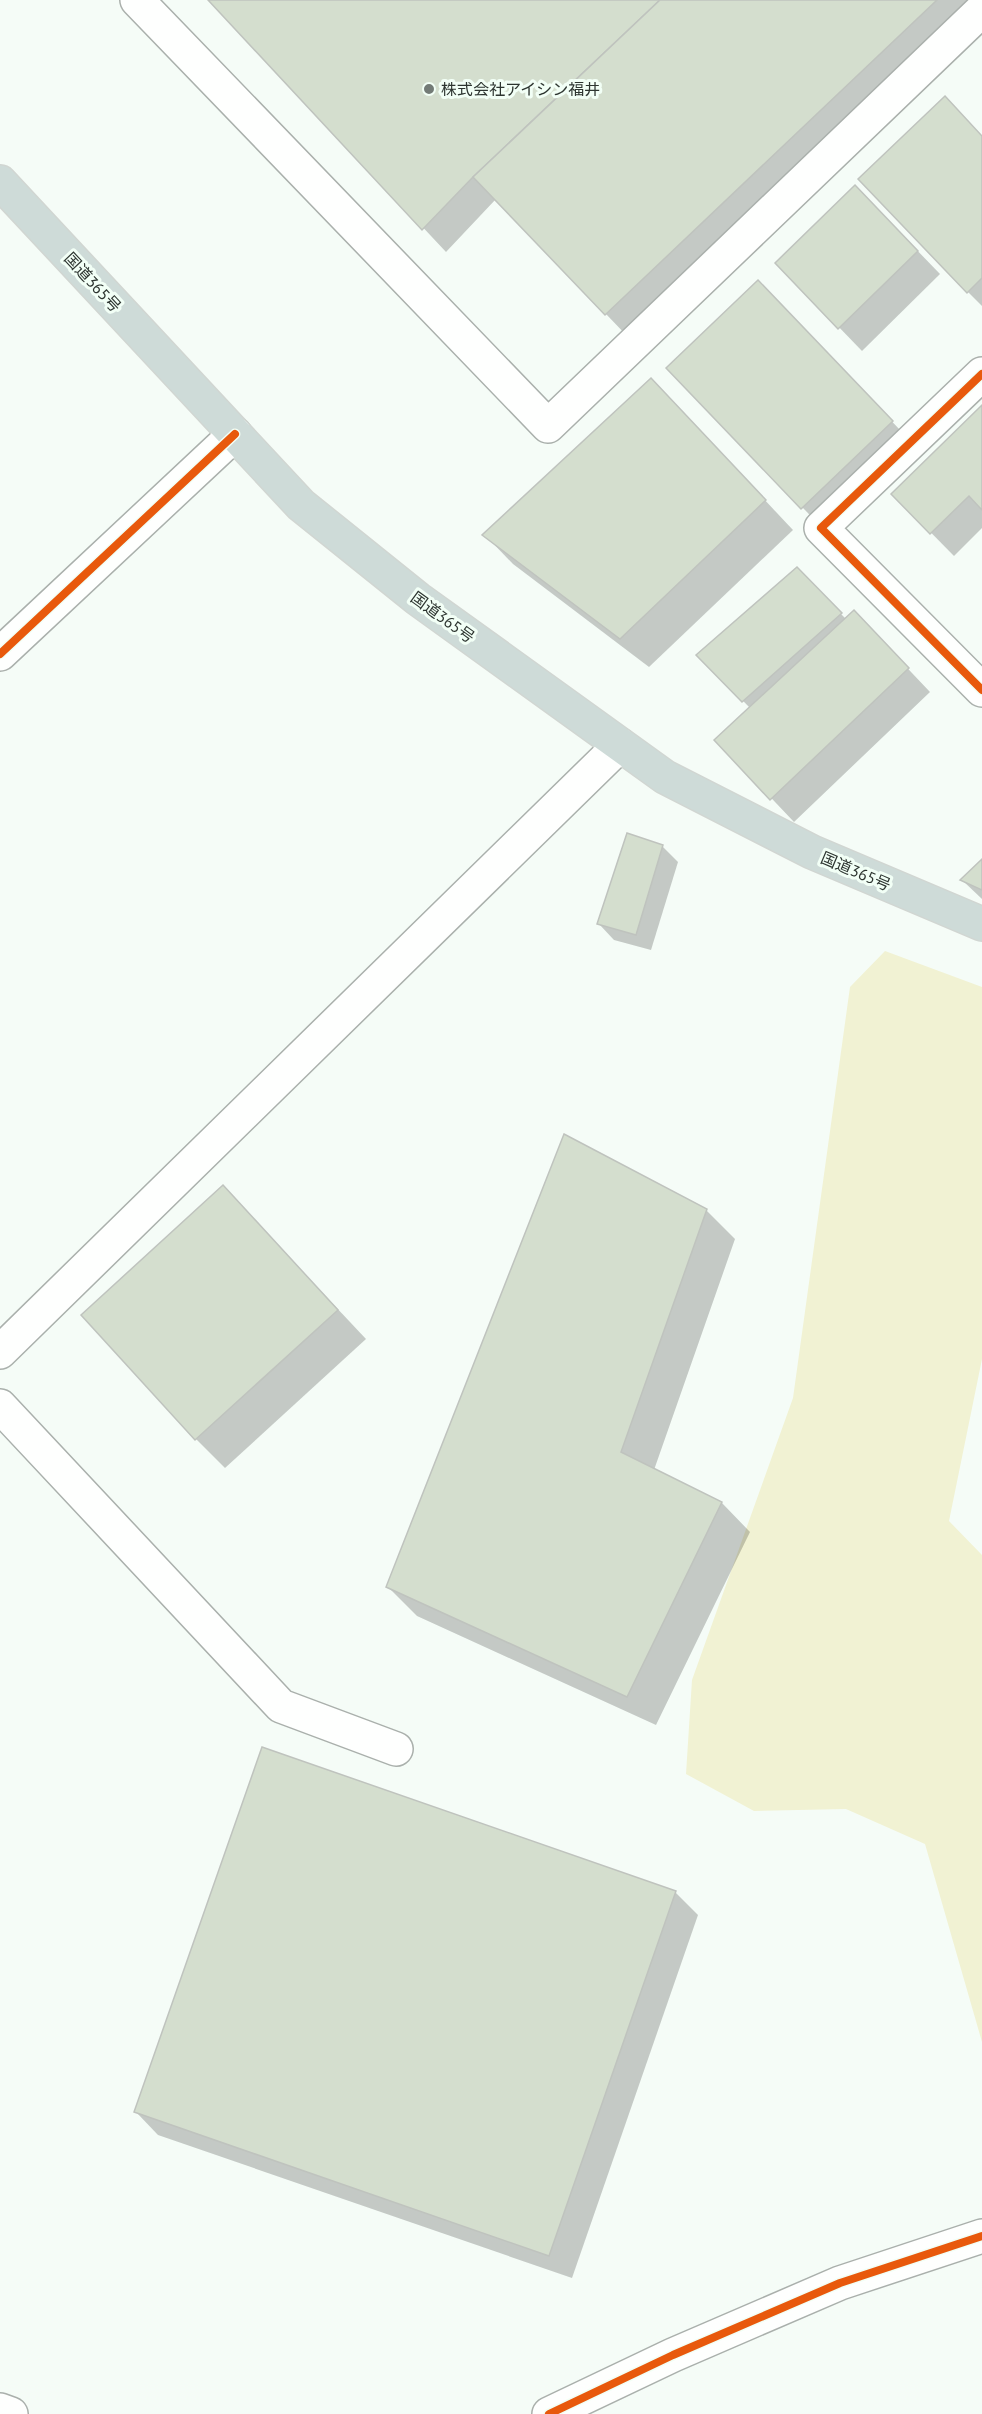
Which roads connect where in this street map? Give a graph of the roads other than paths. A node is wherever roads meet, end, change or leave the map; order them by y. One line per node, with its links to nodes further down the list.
1 (137, 0): 2 (street)
2 (982, 10)
3 (0, 182): 5 (highway, 国道365号)
4 (982, 374): 7 (street)
5 (235, 434): 6 (street); 8 (highway, 国道365号)
6 (0, 654)
7 (982, 690)
8 (620, 745): 9 (highway, 国道365号); 10 (street)
9 (982, 924)
10 (0, 1352)
11 (0, 1406): 12 (street)
12 (396, 1749)
13 (982, 2236): 16 (street)
14 (0, 2410): 15 (street)
15 (11, 2414)
16 (549, 2414)

